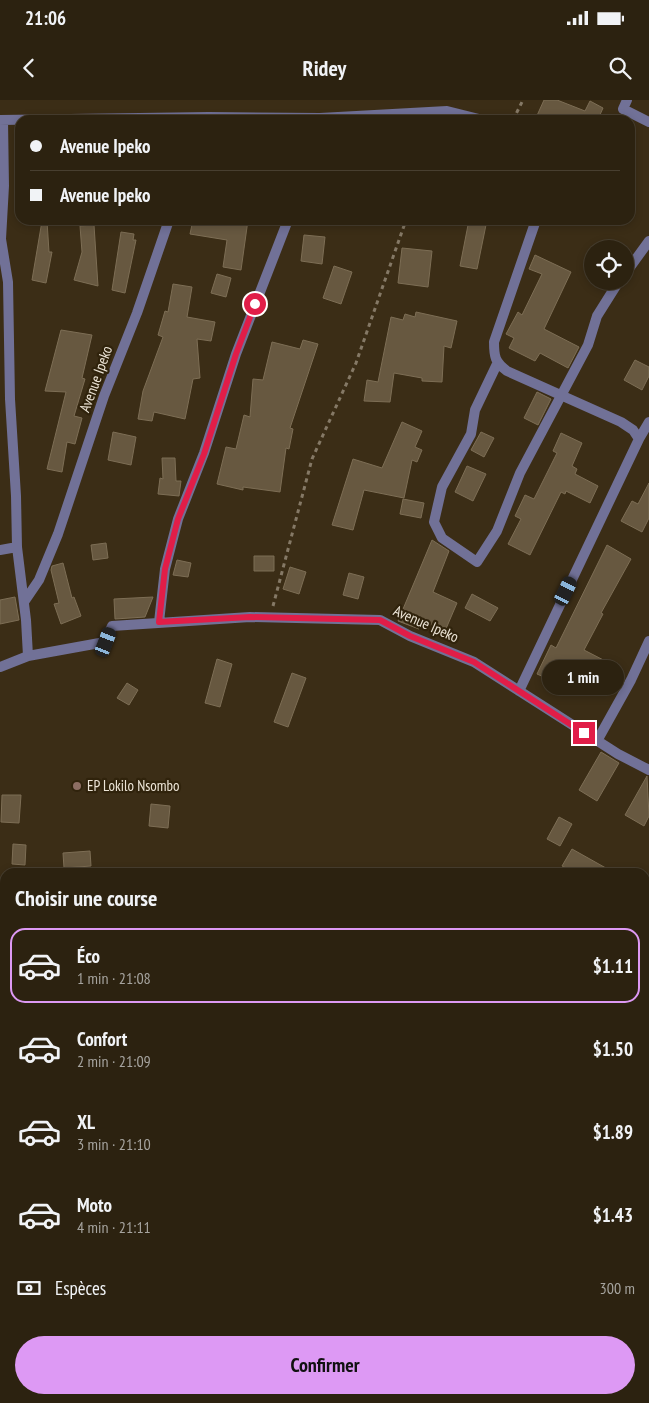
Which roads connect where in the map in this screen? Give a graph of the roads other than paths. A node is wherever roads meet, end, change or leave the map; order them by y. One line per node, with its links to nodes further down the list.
1 (627, 100): 6 (street)
2 (392, 115): 3 (street)
3 (460, 115)
4 (1, 120): 5 (street); 13 (street)
5 (15, 120)
6 (649, 122)
7 (167, 225): 20 (street, Avenue Ipeko)
8 (286, 225): 21 (street)
9 (534, 225): 14 (street)
10 (649, 241): 11 (street)
11 (634, 262)
12 (613, 290): 15 (street)
13 (4, 344): 18 (street)
14 (497, 364): 15 (street); 15 (street)
15 (561, 395): 17 (street)
16 (649, 422): 17 (street)
17 (640, 439): 25 (street)
18 (17, 547): 19 (street); 20 (street)
19 (0, 550)
20 (24, 602): 23 (street)
21 (159, 622): 23 (street, Avenue Ipeko); 25 (street, Avenue Ipeko)
22 (649, 641): 26 (street)
23 (28, 656): 24 (street, Avenue Ipeko)
24 (0, 667)
25 (519, 692): 26 (street, Avenue Ipeko)
26 (597, 741): 27 (street, Avenue Ipeko)
27 (649, 770)

